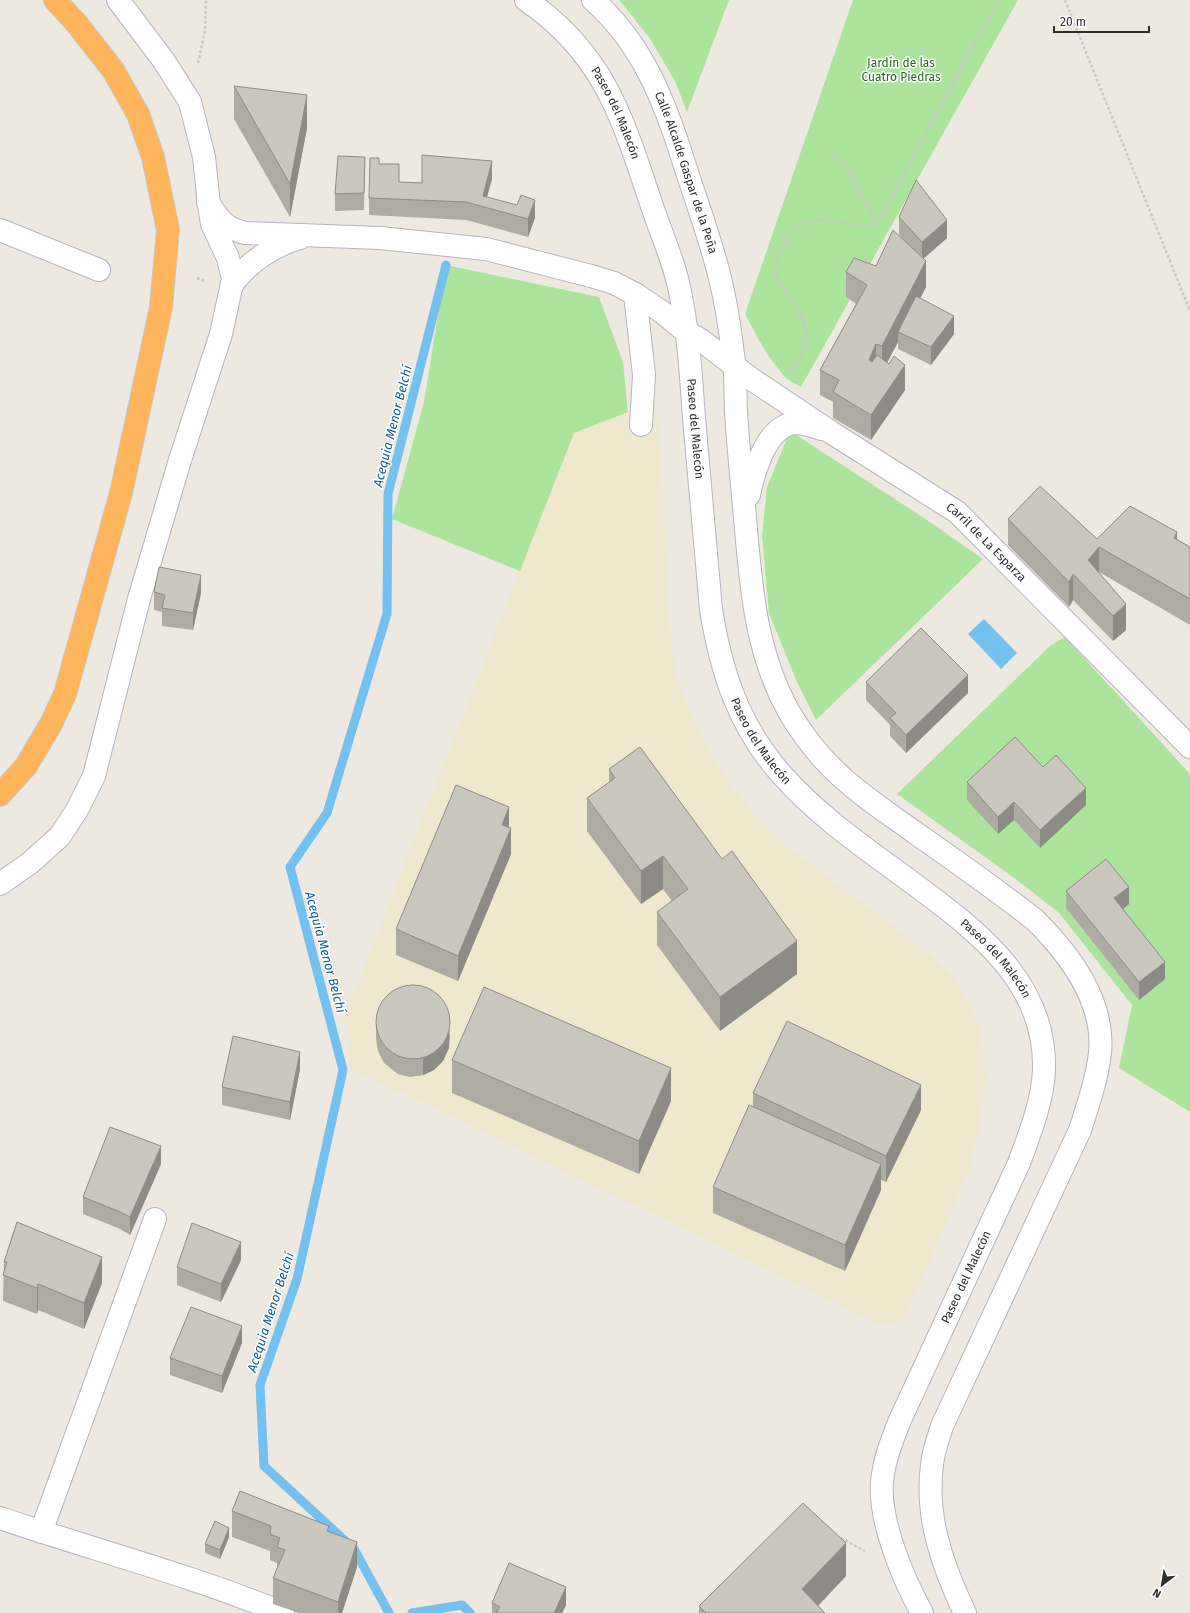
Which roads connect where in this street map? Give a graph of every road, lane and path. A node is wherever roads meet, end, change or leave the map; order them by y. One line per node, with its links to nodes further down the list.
1 (55, 0): 25 (highway)
2 (118, 0): 8 (street)
3 (206, 0): 8 (path)
4 (526, 0): 18 (street, Paseo del Malecón)
5 (593, 0): 19 (street, Calle Alcalde Gaspar de la Peña)
6 (1065, 0): 17 (path)
7 (997, 1): 11 (path)
8 (190, 102): 10 (street)
9 (830, 152): 11 (path)
10 (208, 202): 13 (street); 15 (street)
11 (876, 221): 20 (path)
12 (0, 230): 14 (street)
13 (313, 235): 15 (street); 16 (street, Carril de La Esparza)
14 (99, 270)
15 (232, 285): 26 (street)
16 (635, 294): 18 (street, Carril de La Esparza); 21 (street)
17 (1190, 311)
18 (685, 331): 19 (street, Carril de La Esparza); 33 (street, Paseo del Malecón)
19 (743, 372): 20 (street, Carril de La Esparza); 23 (street, Calle Alcalde Gaspar de la Peña)
20 (779, 397): 22 (street, Carril de La Esparza)
21 (641, 424)
22 (832, 433): 23 (street); 24 (street, Carril de La Esparza)
23 (746, 522): 34 (street)
24 (1190, 747)
25 (0, 795)
26 (0, 884)
27 (155, 1219): 29 (street)
28 (0, 1518): 29 (street)
29 (41, 1532): 32 (street)
30 (841, 1538): 31 (path)
31 (871, 1554)
32 (283, 1613)
33 (922, 1613)
34 (965, 1613)

